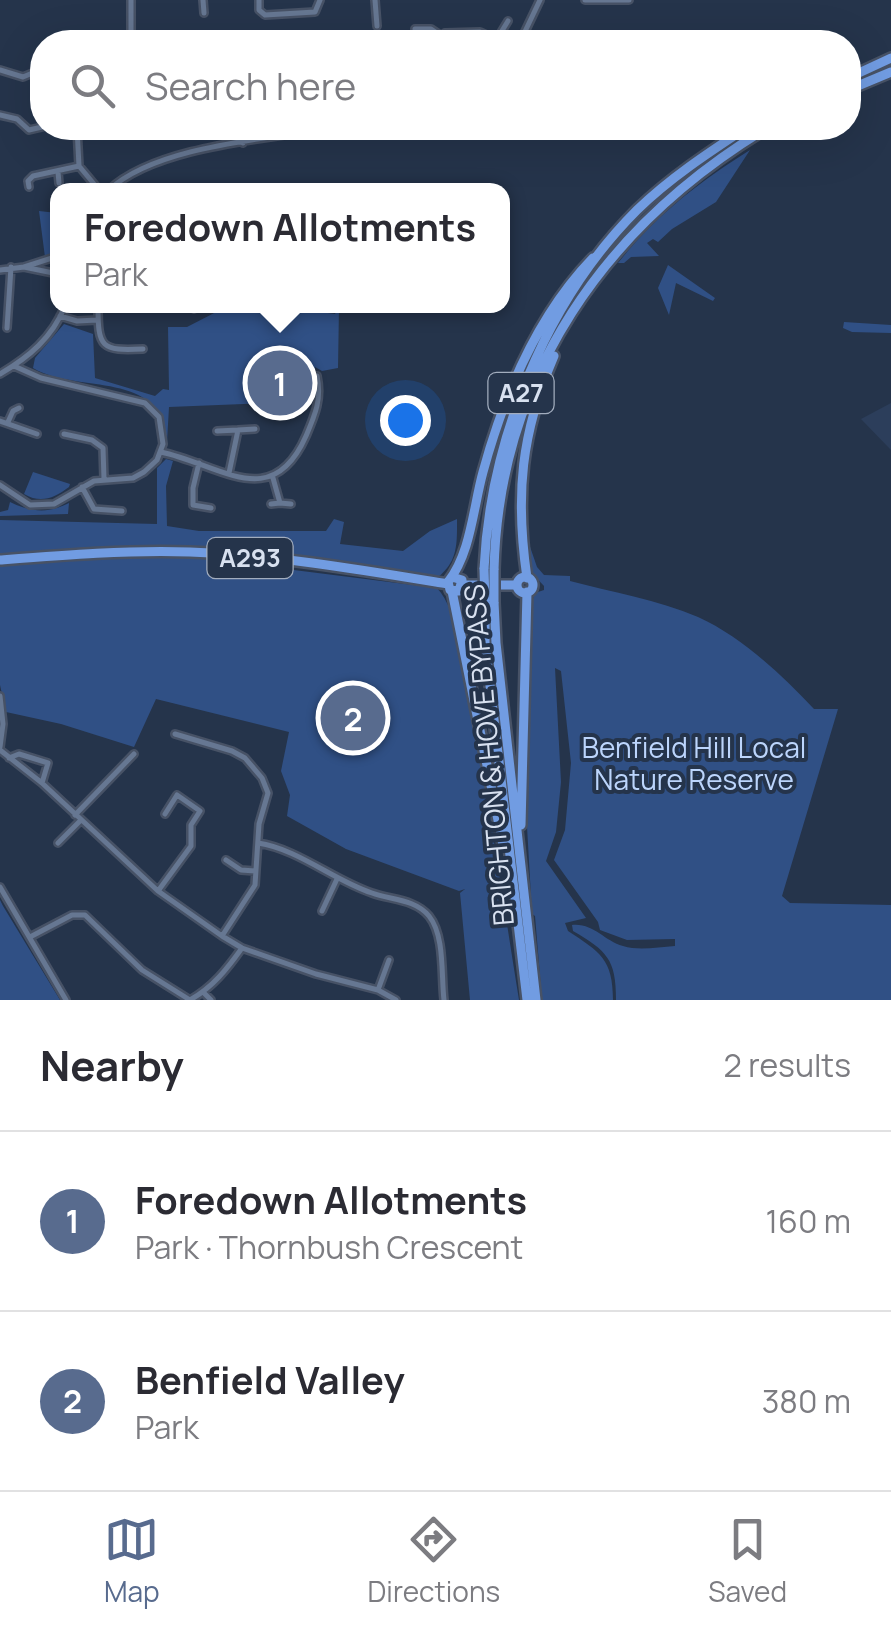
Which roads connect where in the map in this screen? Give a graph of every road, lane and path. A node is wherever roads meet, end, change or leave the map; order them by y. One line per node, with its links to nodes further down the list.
1 (132, 0): 14 (street)
2 (203, 0): 10 (street)
3 (259, 0): 4 (street)
4 (320, 0)
5 (375, 0): 12 (street)
6 (540, 0): 17 (street)
7 (585, 0): 9 (street)
8 (629, 0): 9 (street)
9 (618, 1)
10 (204, 14)
11 (508, 21): 16 (street)
12 (376, 26)
13 (415, 29): 15 (street)
14 (132, 30)
15 (432, 30)
16 (504, 30)
17 (526, 30)
18 (891, 58): 20 (highway)
19 (0, 70): 22 (street)
20 (861, 72)
21 (891, 72): 23 (highway)
22 (30, 74)
23 (861, 85)
24 (0, 115): 25 (street)
25 (30, 130)
26 (78, 140): 32 (street)
27 (243, 140): 31 (street)
28 (261, 140): 31 (street)
29 (728, 140): 38 (highway, BRIGHTON & HOVE BYPASS / A27)
30 (749, 140): 45 (highway, BRIGHTON & HOVE BYPASS / A27)
31 (244, 143): 36 (street)
32 (80, 166): 33 (street); 35 (street)
33 (58, 172): 34 (street); 37 (street)
34 (59, 183)
35 (93, 183)
36 (118, 183)
37 (28, 187)
38 (613, 237): 77 (highway, BRIGHTON & HOVE BYPASS / A27); 79 (highway, A27)
39 (50, 258): 40 (street)
40 (44, 259): 42 (street); 44 (street)
41 (11, 267): 42 (street); 43 (street); 50 (street)
42 (24, 267): 44 (street)
43 (0, 270)
44 (50, 272)
45 (583, 295): 77 (highway, BRIGHTON & HOVE BYPASS / A27); 78 (highway, A27)
46 (62, 313): 48 (street)
47 (98, 313): 49 (street)
48 (60, 316): 49 (street); 52 (street)
49 (98, 320): 51 (street)
50 (7, 328)
51 (144, 349)
52 (35, 350): 53 (street); 55 (street)
53 (14, 366): 54 (street); 55 (street)
54 (0, 374)
55 (32, 374): 64 (street)
56 (318, 376): 67 (street)
57 (19, 408): 58 (street)
58 (4, 422): 62 (street)
59 (238, 430): 60 (street); 61 (street); 66 (street)
60 (255, 430)
61 (217, 431)
62 (37, 434)
63 (64, 434): 68 (street)
64 (161, 452): 65 (street); 68 (street)
65 (199, 463): 66 (street); 74 (street)
66 (229, 473): 67 (street)
67 (272, 478): 71 (street)
68 (104, 479): 70 (street)
69 (0, 485): 70 (street)
70 (82, 487): 75 (street)
71 (280, 503): 72 (street); 73 (street)
72 (271, 504)
73 (291, 504)
74 (210, 508)
75 (122, 512)
76 (0, 560): 79 (highway, A293)
77 (489, 570): 82 (highway, BRIGHTON & HOVE BYPASS / A27, bridge)
78 (527, 578): 80 (highway); 81 (highway)
79 (450, 584): 80 (highway); 100 (highway, A27)
80 (517, 585): 81 (highway)
81 (527, 592): 95 (highway, A27)
82 (490, 601): 95 (highway, BRIGHTON & HOVE BYPASS / A27); 100 (highway, BRIGHTON & HOVE BYPASS / A27)
83 (0, 696): 85 (street)
84 (175, 734): 93 (street)
85 (0, 748): 87 (street)
86 (134, 754): 90 (street)
87 (9, 758): 88 (street); 88 (street)
88 (42, 783): 90 (street)
89 (165, 814): 99 (street)
90 (75, 815): 91 (street)
91 (80, 821): 92 (street); 99 (street)
92 (58, 843)
93 (258, 843): 96 (street); 97 (street)
94 (226, 860): 96 (street)
95 (521, 866): 114 (highway, BRIGHTON & HOVE BYPASS / A27)
96 (256, 870): 102 (street)
97 (338, 879): 101 (street); 112 (street)
98 (0, 887): 103 (street)
99 (158, 892): 102 (street)
100 (514, 901): 113 (highway, BRIGHTON & HOVE BYPASS / A27)
101 (322, 911)
102 (222, 936): 104 (street)
103 (30, 937): 108 (street); 109 (street)
104 (242, 948): 106 (street); 107 (street)
105 (389, 960): 106 (street)
106 (378, 990): 111 (street)
107 (204, 992): 109 (street); 110 (street)
108 (66, 1000)
109 (190, 1000)
110 (210, 1000)
111 (396, 1000)
112 (444, 1000)
113 (527, 1000)
114 (536, 1000)

